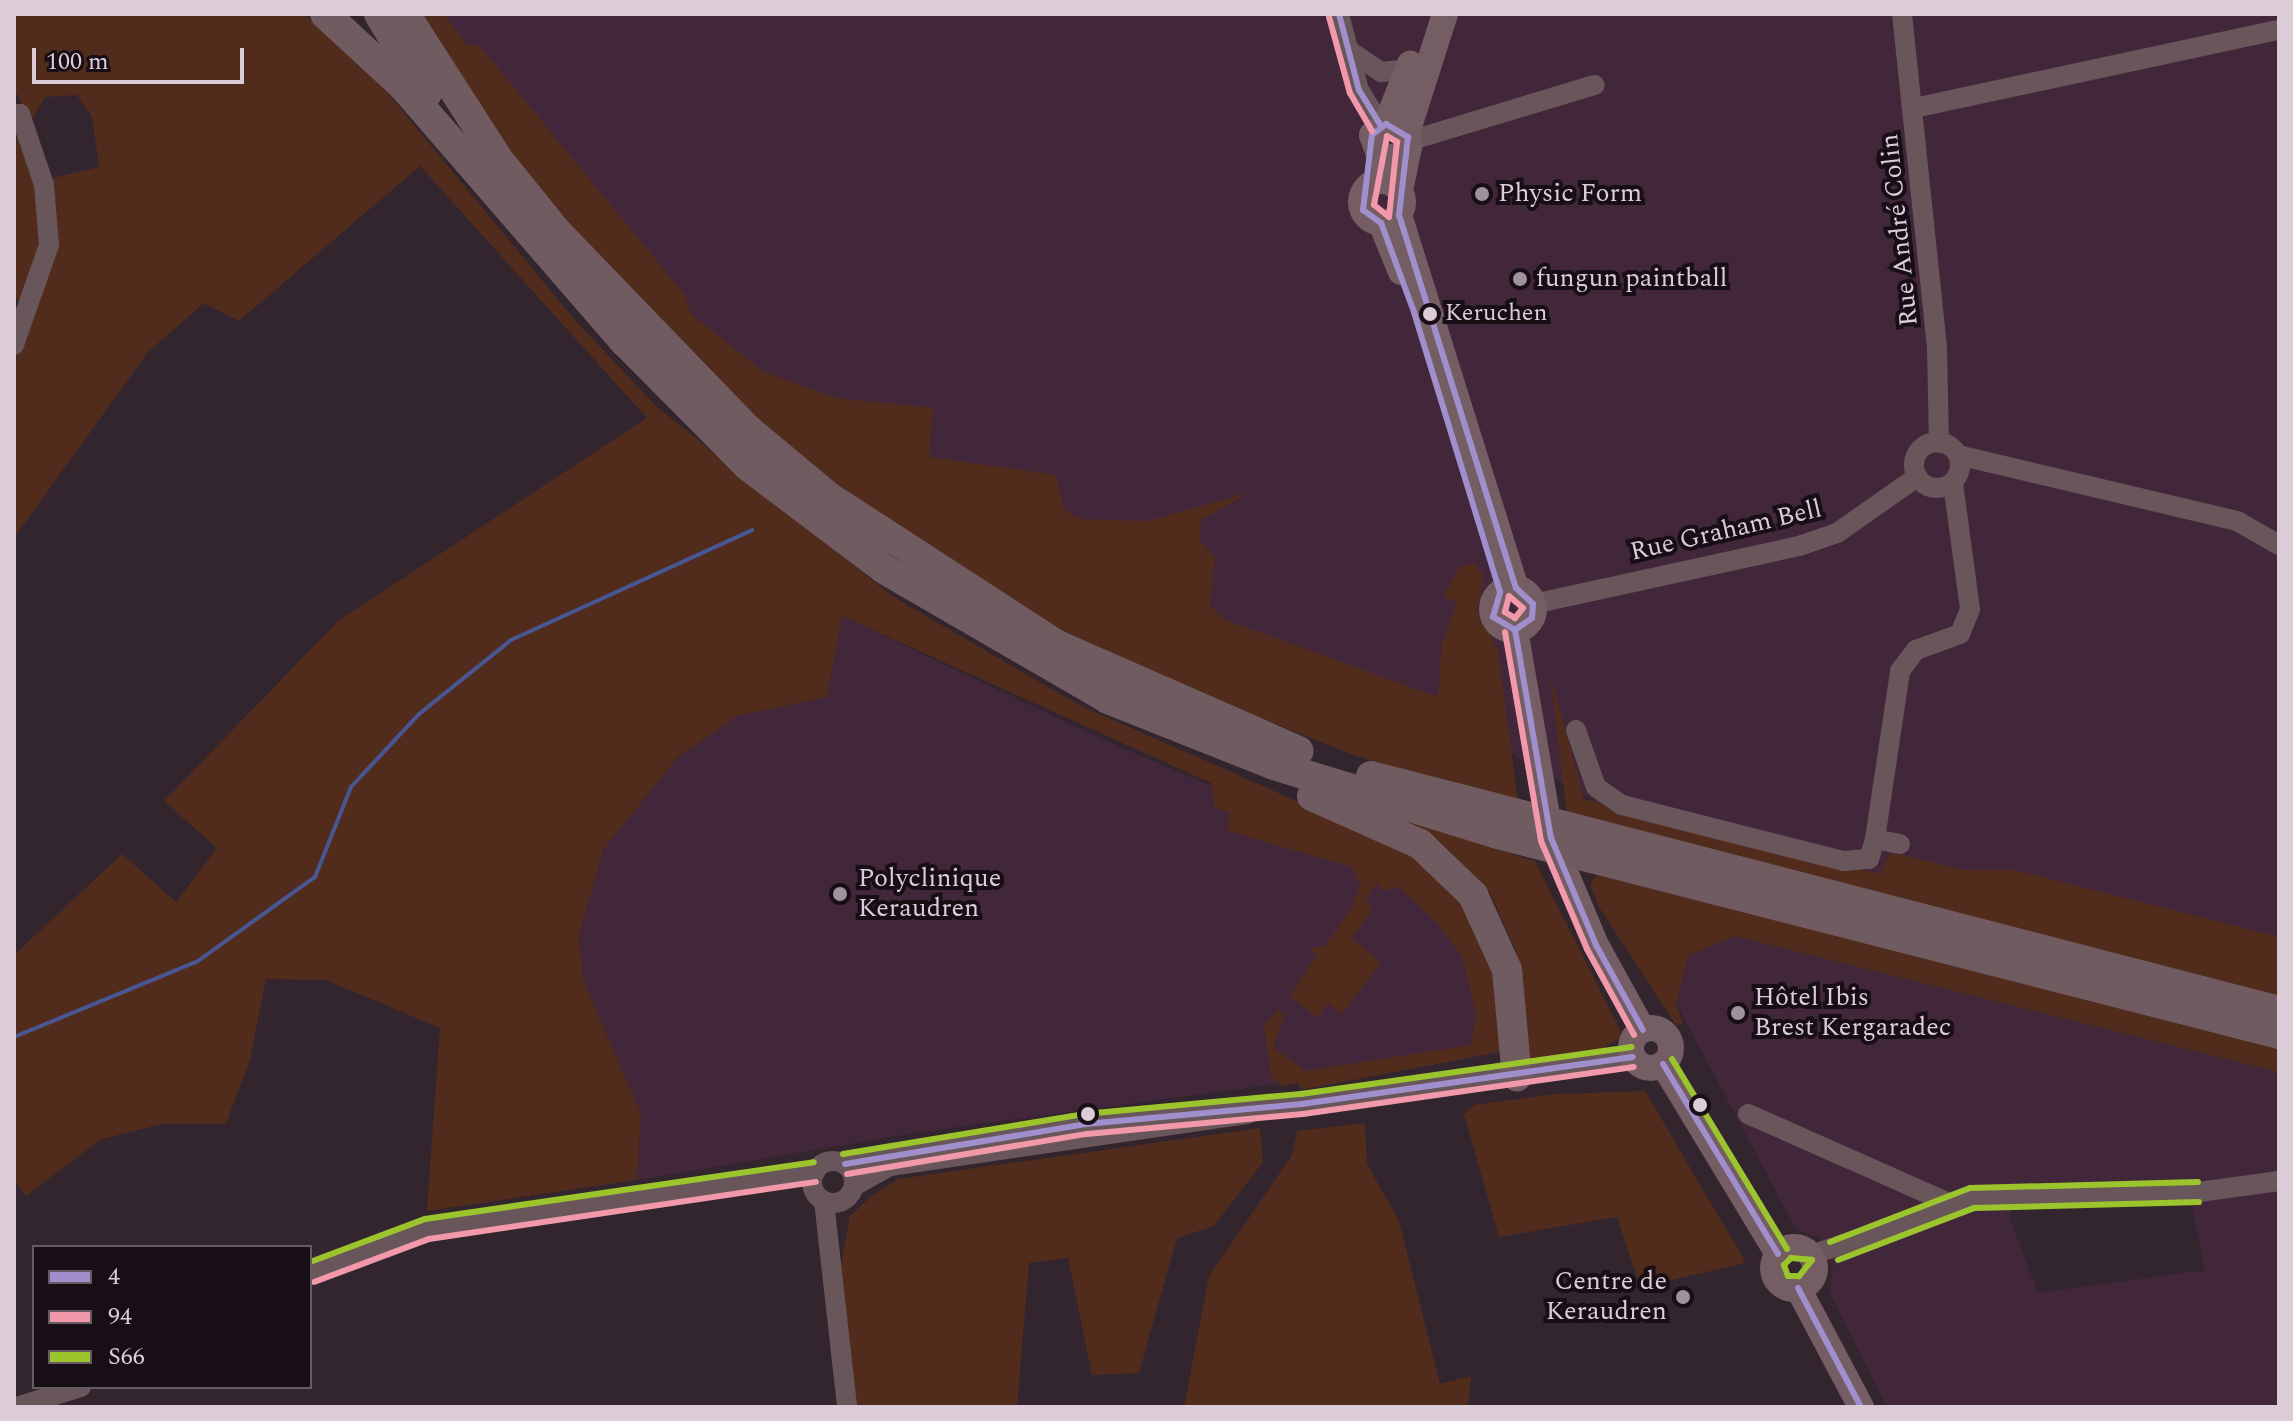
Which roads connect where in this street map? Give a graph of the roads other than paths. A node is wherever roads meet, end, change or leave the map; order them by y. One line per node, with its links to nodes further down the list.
1 (325, 14): 15 (highway)
2 (379, 14): 15 (highway)
3 (405, 14): 32 (highway)
4 (1339, 14): 9 (street)
5 (1430, 14): 10 (main road)
6 (1445, 14): 14 (main road)
7 (1902, 14): 12 (street, Rue André Colin)
8 (2279, 30): 12 (street)
9 (1347, 49): 10 (street); 14 (street)
10 (1408, 69): 14 (main road)
11 (1595, 85): 14 (street)
12 (1914, 108): 20 (street, Rue André Colin)
13 (14, 114): 18 (street)
14 (1398, 135): 16 (main road); 17 (main road)
15 (466, 157): 28 (highway)
16 (1368, 187): 17 (main road); 17 (main road)
17 (1393, 210): 26 (main road)
18 (19, 316): 19 (street)
19 (14, 345)
20 (1939, 443): 21 (street); 23 (street)
21 (1958, 455): 22 (street); 24 (street)
22 (2004, 464): 24 (street); 25 (street)
23 (1917, 477): 24 (street); 26 (street, Rue Graham Bell)
24 (1949, 483): 30 (street)
25 (2279, 545)
26 (1516, 595): 27 (main road); 27 (main road)
27 (1515, 630): 33 (main road)
28 (1108, 699): 34 (highway); 37 (highway)
29 (1576, 730): 30 (street)
30 (1875, 839): 31 (street)
31 (1900, 844)
32 (2279, 1011)
33 (1643, 1030): 35 (main road); 36 (main road)
34 (2279, 1034)
35 (1633, 1057): 36 (main road); 37 (street)
36 (1663, 1064): 45 (main road)
37 (1517, 1077): 38 (street)
38 (1270, 1107): 40 (street); 43 (street)
39 (1748, 1114): 44 (street)
40 (845, 1164): 42 (street); 43 (street)
41 (2279, 1181): 44 (street)
42 (818, 1187): 43 (street); 46 (street); 48 (street)
43 (852, 1190): 46 (street)
44 (1949, 1203): 47 (street)
45 (1778, 1254): 47 (main road); 47 (main road)
46 (829, 1263): 51 (street)
47 (1814, 1266): 52 (main road)
48 (312, 1272)
49 (74, 1389): 50 (street)
50 (16, 1407)
51 (847, 1407)
52 (1861, 1407)

